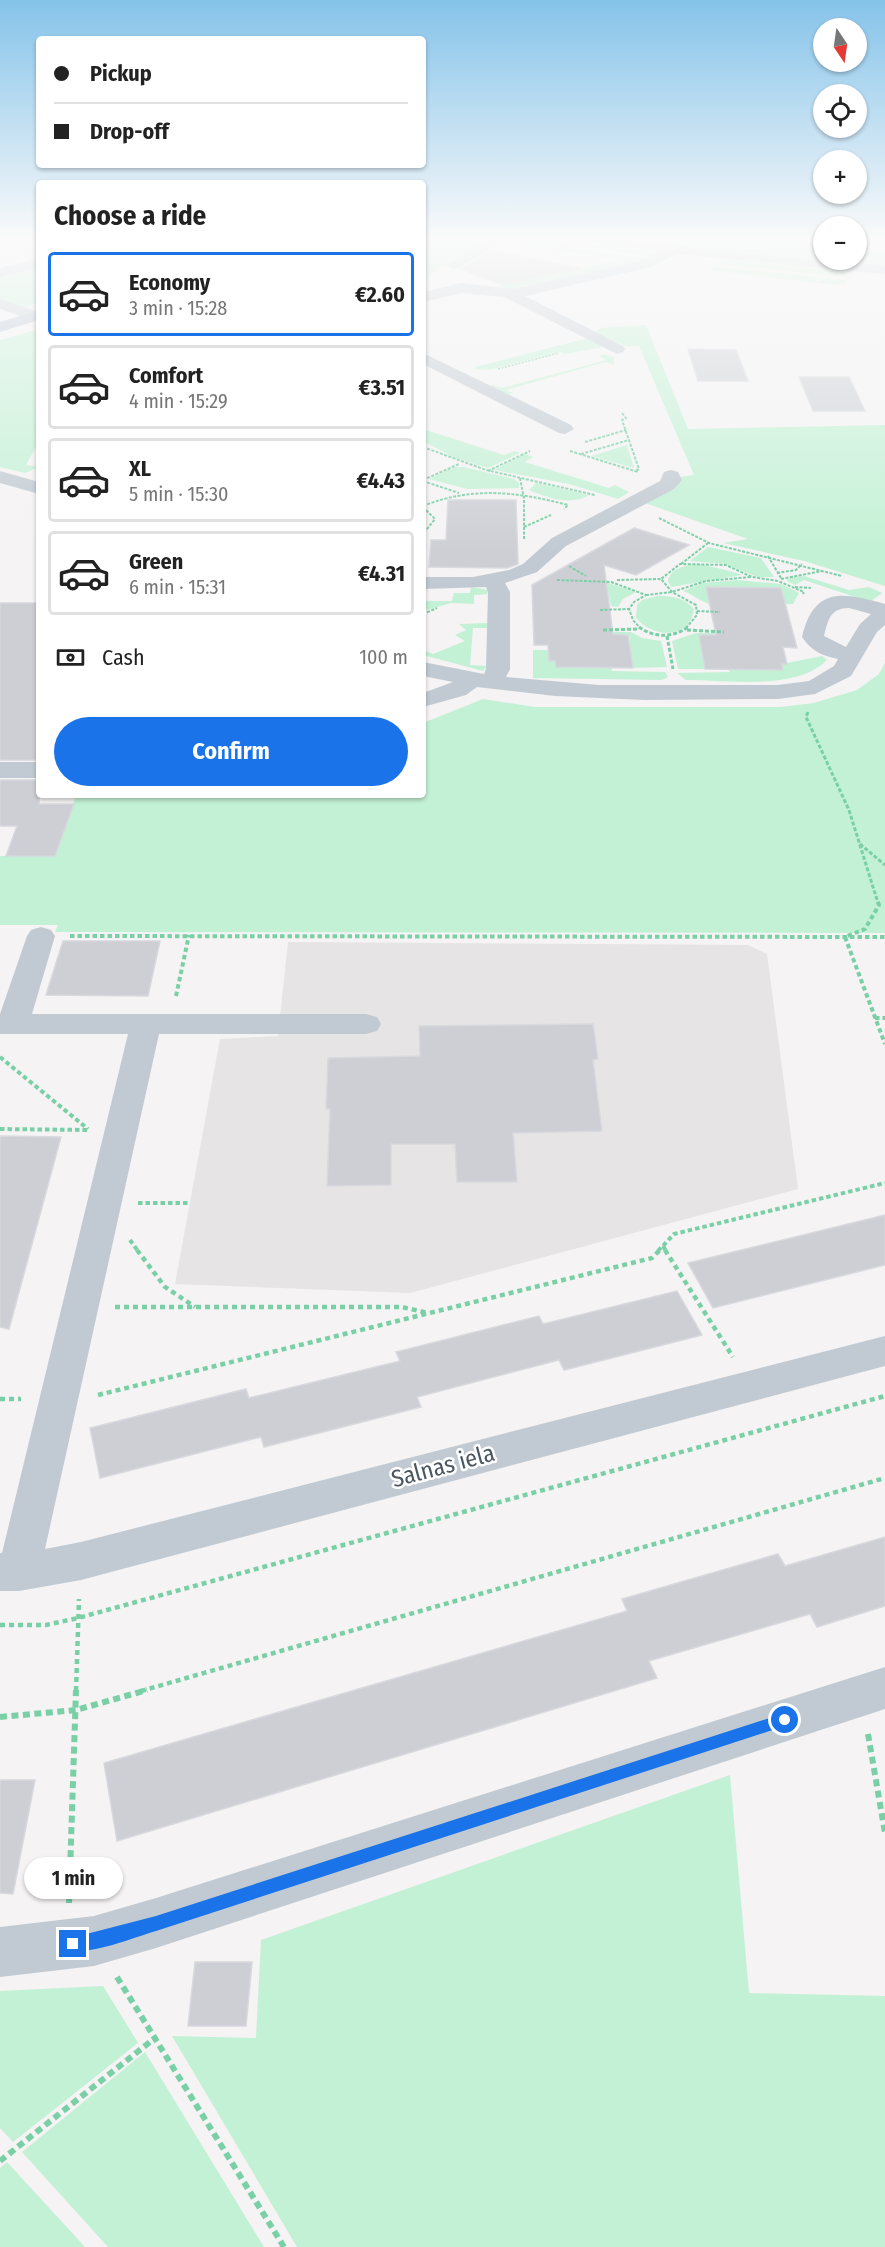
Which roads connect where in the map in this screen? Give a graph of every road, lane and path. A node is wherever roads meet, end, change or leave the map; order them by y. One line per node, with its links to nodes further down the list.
1 (604, 343): 2 (street)
2 (616, 349)
3 (559, 353): 5 (path)
4 (426, 359): 5 (street)
5 (458, 371): 7 (street)
6 (622, 412): 8 (path)
7 (565, 429)
8 (626, 430): 9 (path); 10 (path)
9 (629, 440): 14 (path); 18 (path)
10 (582, 442)
11 (426, 448): 15 (path)
12 (561, 448): 14 (path)
13 (530, 451): 16 (path)
14 (580, 454): 18 (path)
15 (460, 463): 16 (path); 20 (path)
16 (488, 471): 19 (path)
17 (36, 473): 21 (street)
18 (635, 475): 27 (street)
19 (520, 478): 25 (path); 27 (path)
20 (426, 479)
21 (9, 480): 23 (street)
22 (426, 481): 24 (path)
23 (36, 487)
24 (459, 493): 25 (path); 26 (path)
25 (522, 493): 29 (path); 29 (path)
26 (426, 506)
27 (629, 506): 31 (path); 39 (street)
28 (426, 510): 30 (path)
29 (524, 527): 39 (path)
30 (426, 530)
31 (709, 543): 32 (path); 34 (path)
32 (768, 556): 33 (path); 38 (path)
33 (788, 561): 35 (path); 36 (path)
34 (680, 564): 40 (path); 41 (path)
35 (802, 564): 36 (path); 37 (path)
36 (789, 571): 38 (path)
37 (825, 571): 44 (path); 45 (path)
38 (777, 573): 44 (path)
39 (515, 575): 42 (street); 43 (path)
40 (752, 577): 44 (path); 47 (path)
41 (661, 579): 43 (path); 47 (path)
42 (493, 580): 46 (street); 63 (street)
43 (613, 580): 48 (path)
44 (780, 580): 49 (path)
45 (852, 580)
46 (426, 583)
47 (672, 592): 48 (path); 52 (path)
48 (646, 595): 50 (path)
49 (799, 602)
50 (629, 609): 51 (path); 55 (path)
51 (600, 610)
52 (697, 611): 54 (path); 57 (path)
53 (885, 611): 60 (street); 60 (street)
54 (720, 612)
55 (640, 629): 56 (path); 59 (path)
56 (603, 630)
57 (687, 630): 58 (path); 59 (path)
58 (724, 632)
59 (667, 636): 62 (path)
60 (854, 656): 64 (street)
61 (426, 670): 63 (street)
62 (673, 670)
63 (481, 682): 64 (street); 65 (street)
64 (805, 697): 68 (path)
65 (426, 699)
66 (0, 770): 67 (street)
67 (36, 770)
68 (859, 844): 69 (path); 72 (path)
69 (885, 865)
70 (41, 936): 71 (path); 77 (street)
71 (189, 936): 72 (path); 76 (path)
72 (845, 937): 73 (path); 74 (path)
73 (885, 937)
74 (875, 1018): 75 (path); 79 (path)
75 (885, 1018)
76 (158, 1023): 77 (street); 78 (street); 86 (street)
77 (7, 1024)
78 (366, 1024)
79 (885, 1044)
80 (0, 1057): 82 (path)
81 (0, 1129): 82 (path)
82 (88, 1130): 83 (path)
83 (97, 1130)
84 (885, 1183): 88 (path)
85 (190, 1203): 86 (path)
86 (104, 1204): 89 (street)
87 (130, 1239): 90 (path)
88 (663, 1246): 91 (path); 93 (path)
89 (80, 1307): 90 (path); 95 (street)
90 (196, 1307): 91 (path)
91 (429, 1314): 95 (path)
92 (885, 1351): 98 (street, Salnas iela)
93 (735, 1360)
94 (885, 1396): 99 (path)
95 (59, 1398): 96 (path); 98 (street)
96 (0, 1399)
97 (885, 1478): 101 (path)
98 (9, 1572)
99 (0, 1625)
100 (868, 1693): 102 (path); 103 (street)
101 (0, 1717)
102 (885, 1833)
103 (0, 1952)
104 (155, 2038): 105 (path)
105 (0, 2161)

